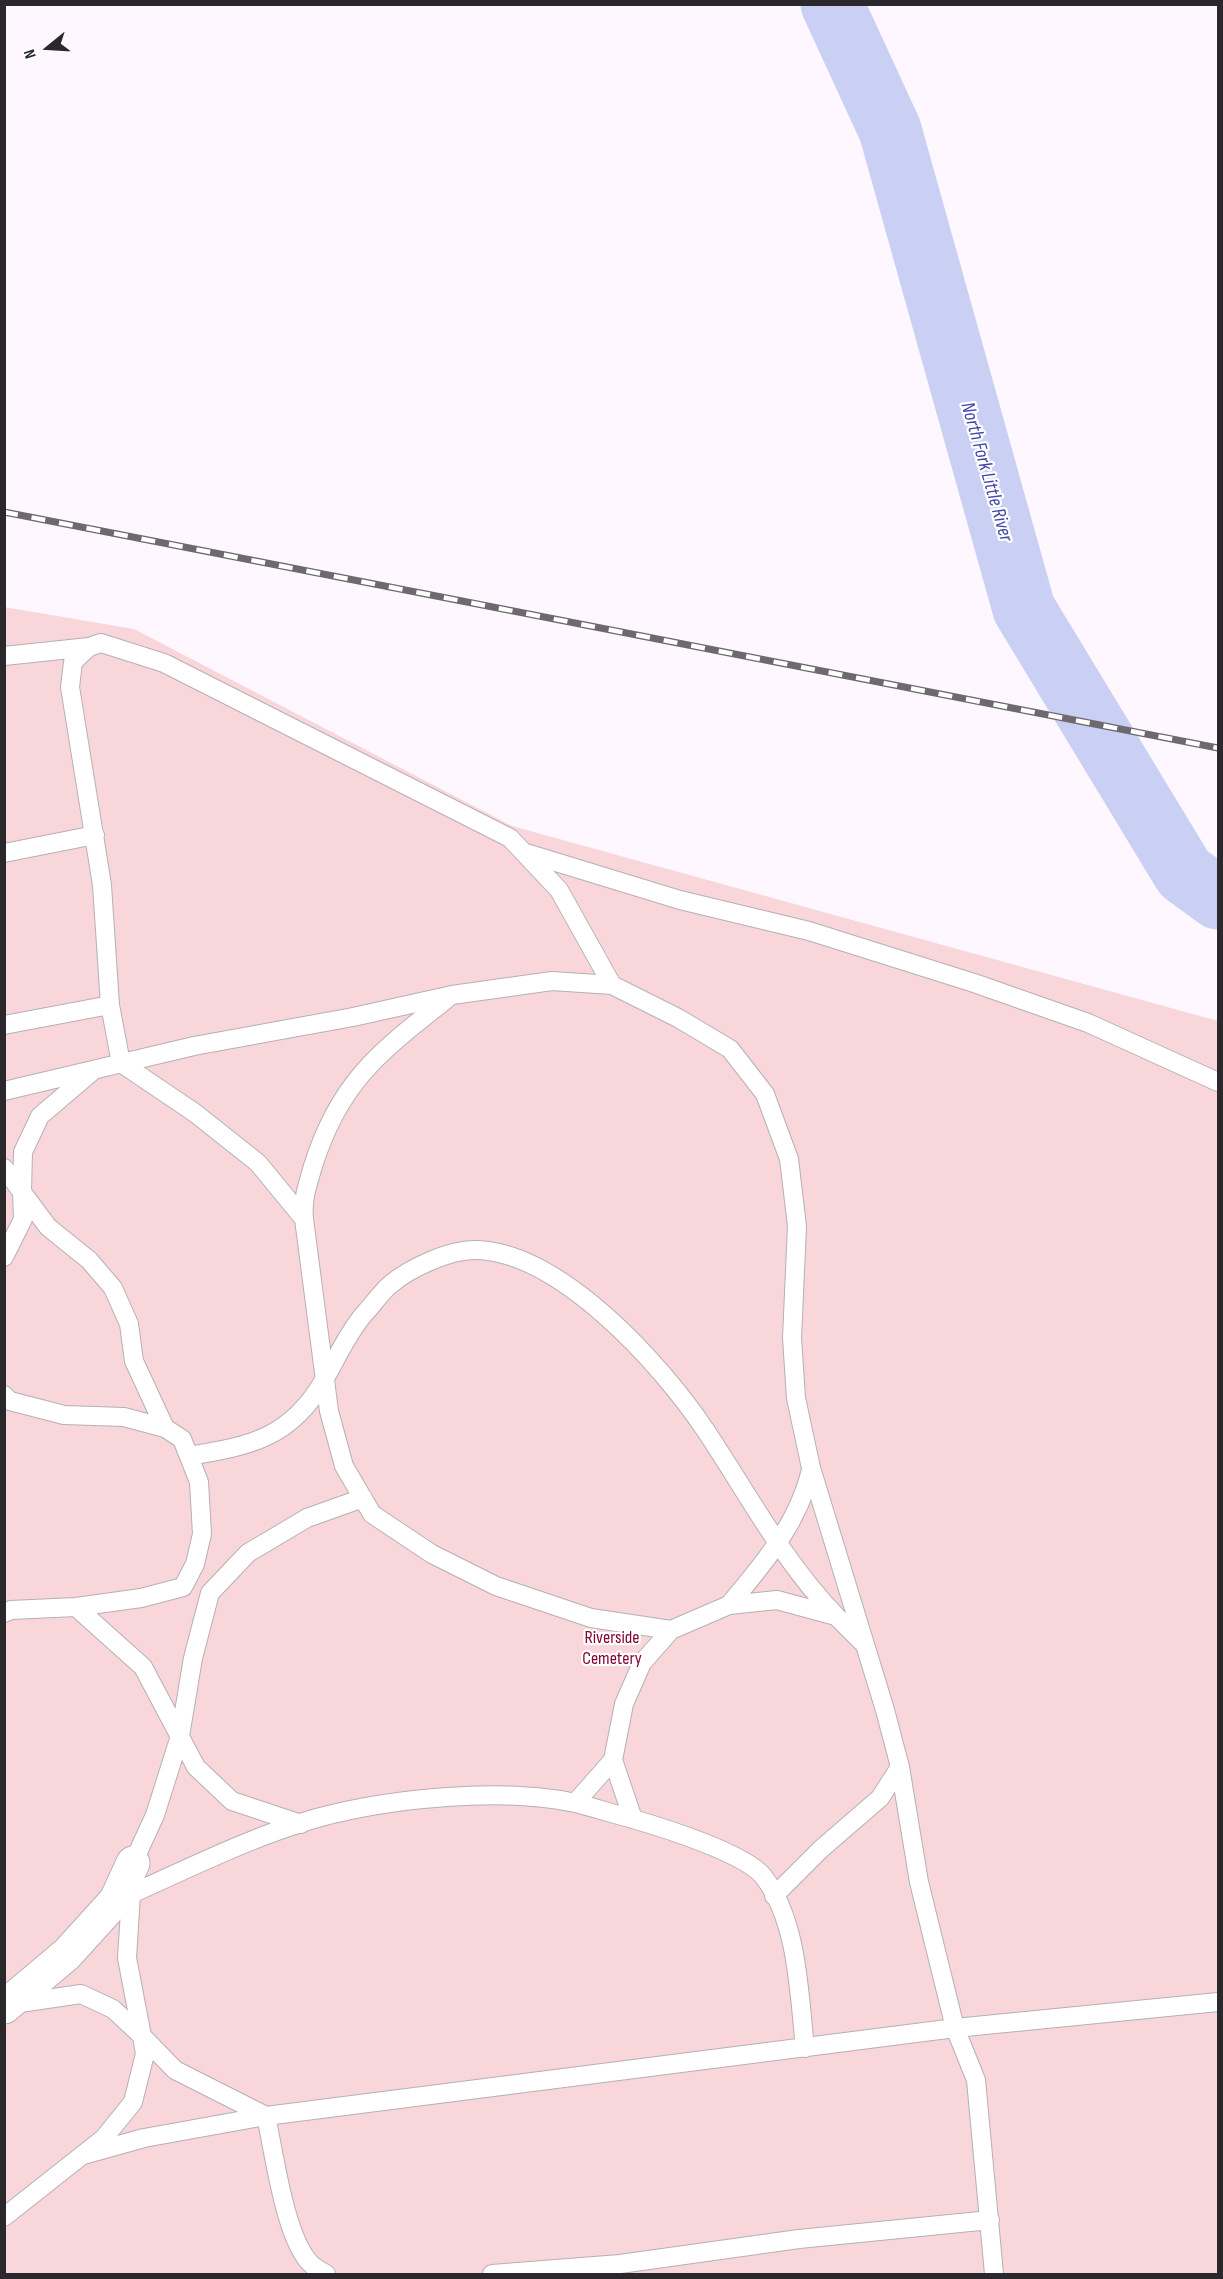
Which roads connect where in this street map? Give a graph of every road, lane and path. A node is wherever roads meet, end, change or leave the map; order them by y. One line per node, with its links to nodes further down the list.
1 (89, 647): 2 (lane); 3 (lane); 4 (lane)
2 (4, 656)
3 (95, 836): 5 (lane); 8 (lane)
4 (523, 852): 6 (lane); 12 (lane)
5 (4, 853)
6 (612, 985): 7 (lane); 22 (lane)
7 (452, 995): 10 (lane); 16 (lane)
8 (110, 1005): 9 (lane); 10 (lane)
9 (4, 1025)
10 (121, 1064): 11 (lane); 16 (lane)
11 (94, 1070): 13 (lane); 15 (lane)
12 (1218, 1082)
13 (4, 1091)
14 (4, 1168): 15 (lane)
15 (22, 1192): 17 (lane); 20 (lane)
16 (304, 1219): 18 (lane)
17 (4, 1257)
18 (325, 1379): 21 (lane); 23 (lane); 24 (lane)
19 (4, 1395): 20 (lane)
20 (165, 1428): 21 (lane)
21 (189, 1456): 26 (lane)
22 (811, 1468): 24 (lane); 30 (lane)
23 (363, 1498): 29 (lane); 31 (lane)
24 (778, 1546): 25 (lane); 28 (lane)
25 (729, 1605): 28 (lane); 29 (lane)
26 (76, 1606): 27 (lane); 31 (lane)
27 (6, 1611)
28 (836, 1616): 30 (lane)
29 (671, 1630): 32 (lane)
30 (867, 1647): 33 (lane)
31 (180, 1736): 36 (lane); 37 (lane)
32 (613, 1760): 34 (lane); 35 (lane)
33 (900, 1767): 38 (lane); 41 (lane)
34 (574, 1803): 35 (lane); 36 (lane)
35 (633, 1819): 38 (lane)
36 (301, 1824): 37 (lane)
37 (132, 1878): 40 (street); 42 (lane)
38 (774, 1896): 43 (lane)
39 (1218, 2002): 41 (lane)
40 (6, 2006): 42 (lane)
41 (955, 2028): 43 (lane); 47 (lane)
42 (142, 2036): 44 (lane); 45 (lane)
43 (805, 2048): 44 (lane)
44 (266, 2116): 45 (lane); 48 (lane)
45 (83, 2155): 46 (lane)
46 (4, 2217)
47 (990, 2220): 49 (lane); 50 (lane)
48 (326, 2274)
49 (492, 2274)
50 (994, 2274)

